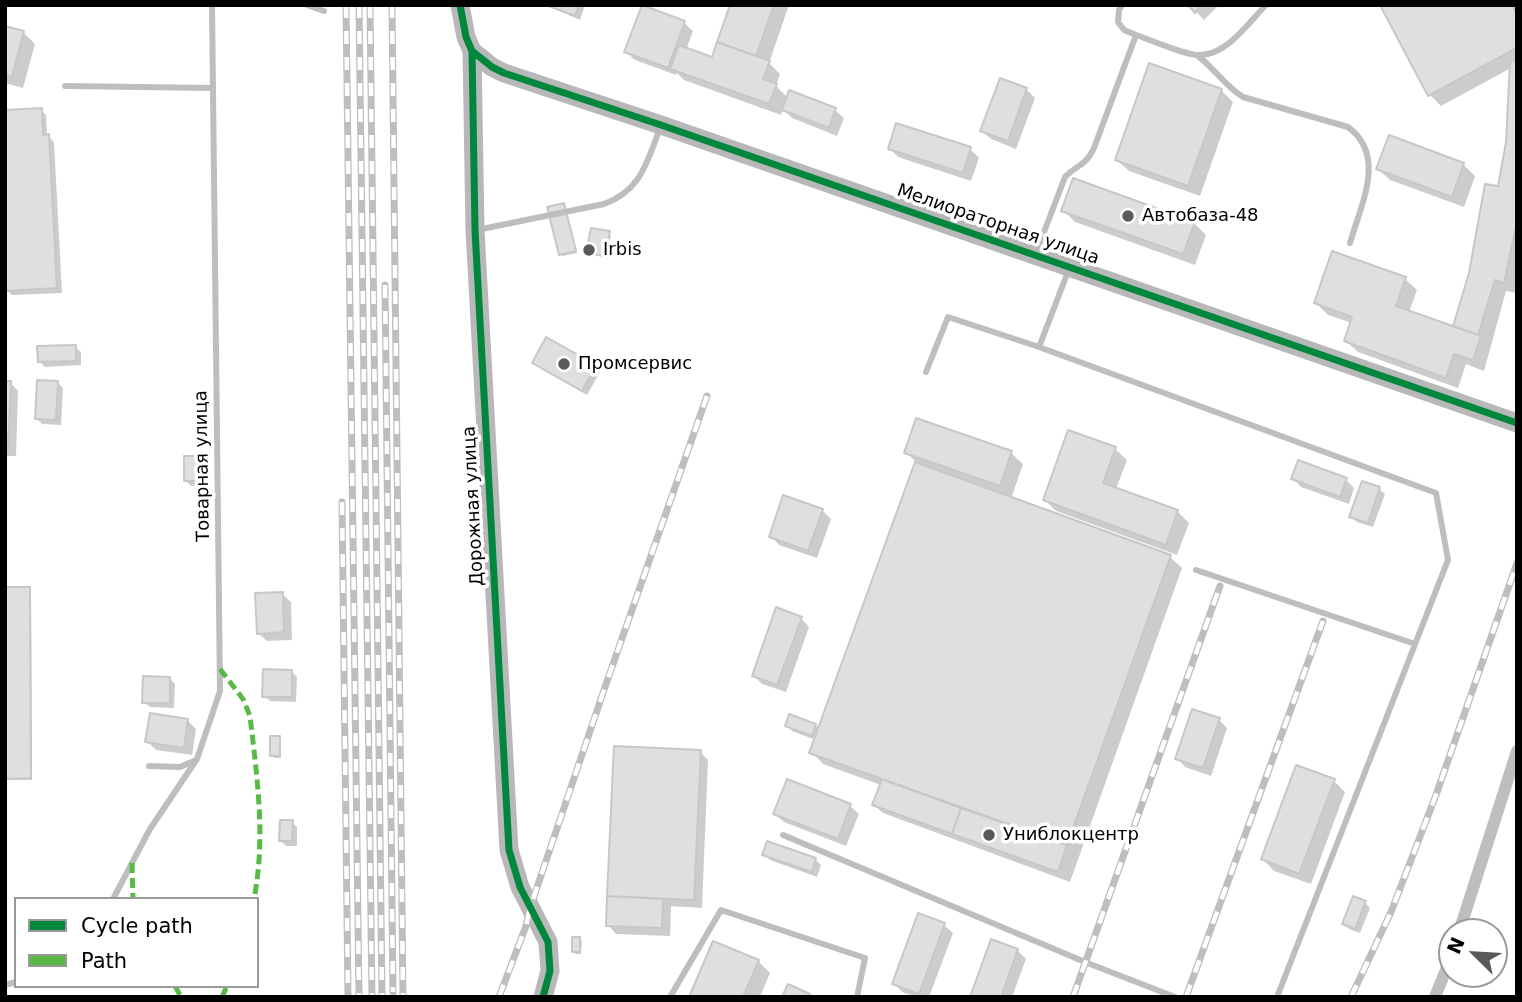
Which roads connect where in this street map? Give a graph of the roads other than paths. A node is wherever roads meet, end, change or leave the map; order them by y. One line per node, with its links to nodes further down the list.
1 (212, 5): 11 (lane, Товарная улица)
2 (307, 5): 6 (lane)
3 (460, 5): 8 (street, Дорожная улица)
4 (1122, 5): 7 (lane)
5 (1266, 5): 9 (lane)
6 (324, 11)
7 (1136, 35): 9 (lane); 15 (lane)
8 (472, 51): 12 (street, Мелиораторная улица); 13 (street, Дорожная улица)
9 (1198, 56): 14 (lane)
10 (65, 86): 11 (lane)
11 (213, 88): 23 (lane, Товарная улица)
12 (661, 125): 13 (lane); 15 (street, Мелиораторная улица)
13 (475, 230): 28 (street, Дорожная улица)
14 (1350, 243)
15 (1035, 255): 16 (street, Мелиораторная улица)
16 (1070, 267): 17 (lane); 19 (street, Мелиораторная улица)
17 (1039, 347): 18 (lane); 21 (lane)
18 (926, 372)
19 (1517, 423)
20 (1196, 570): 21 (lane)
21 (1415, 644): 32 (lane)
22 (1517, 751): 27 (street)
23 (197, 759): 24 (lane); 26 (lane, Товарная улица)
24 (149, 766)
25 (783, 835): 31 (lane)
26 (114, 897)
27 (1463, 918)
28 (543, 997)
29 (670, 997): 30 (lane)
30 (857, 997)
31 (1175, 997)
32 (1278, 997)

